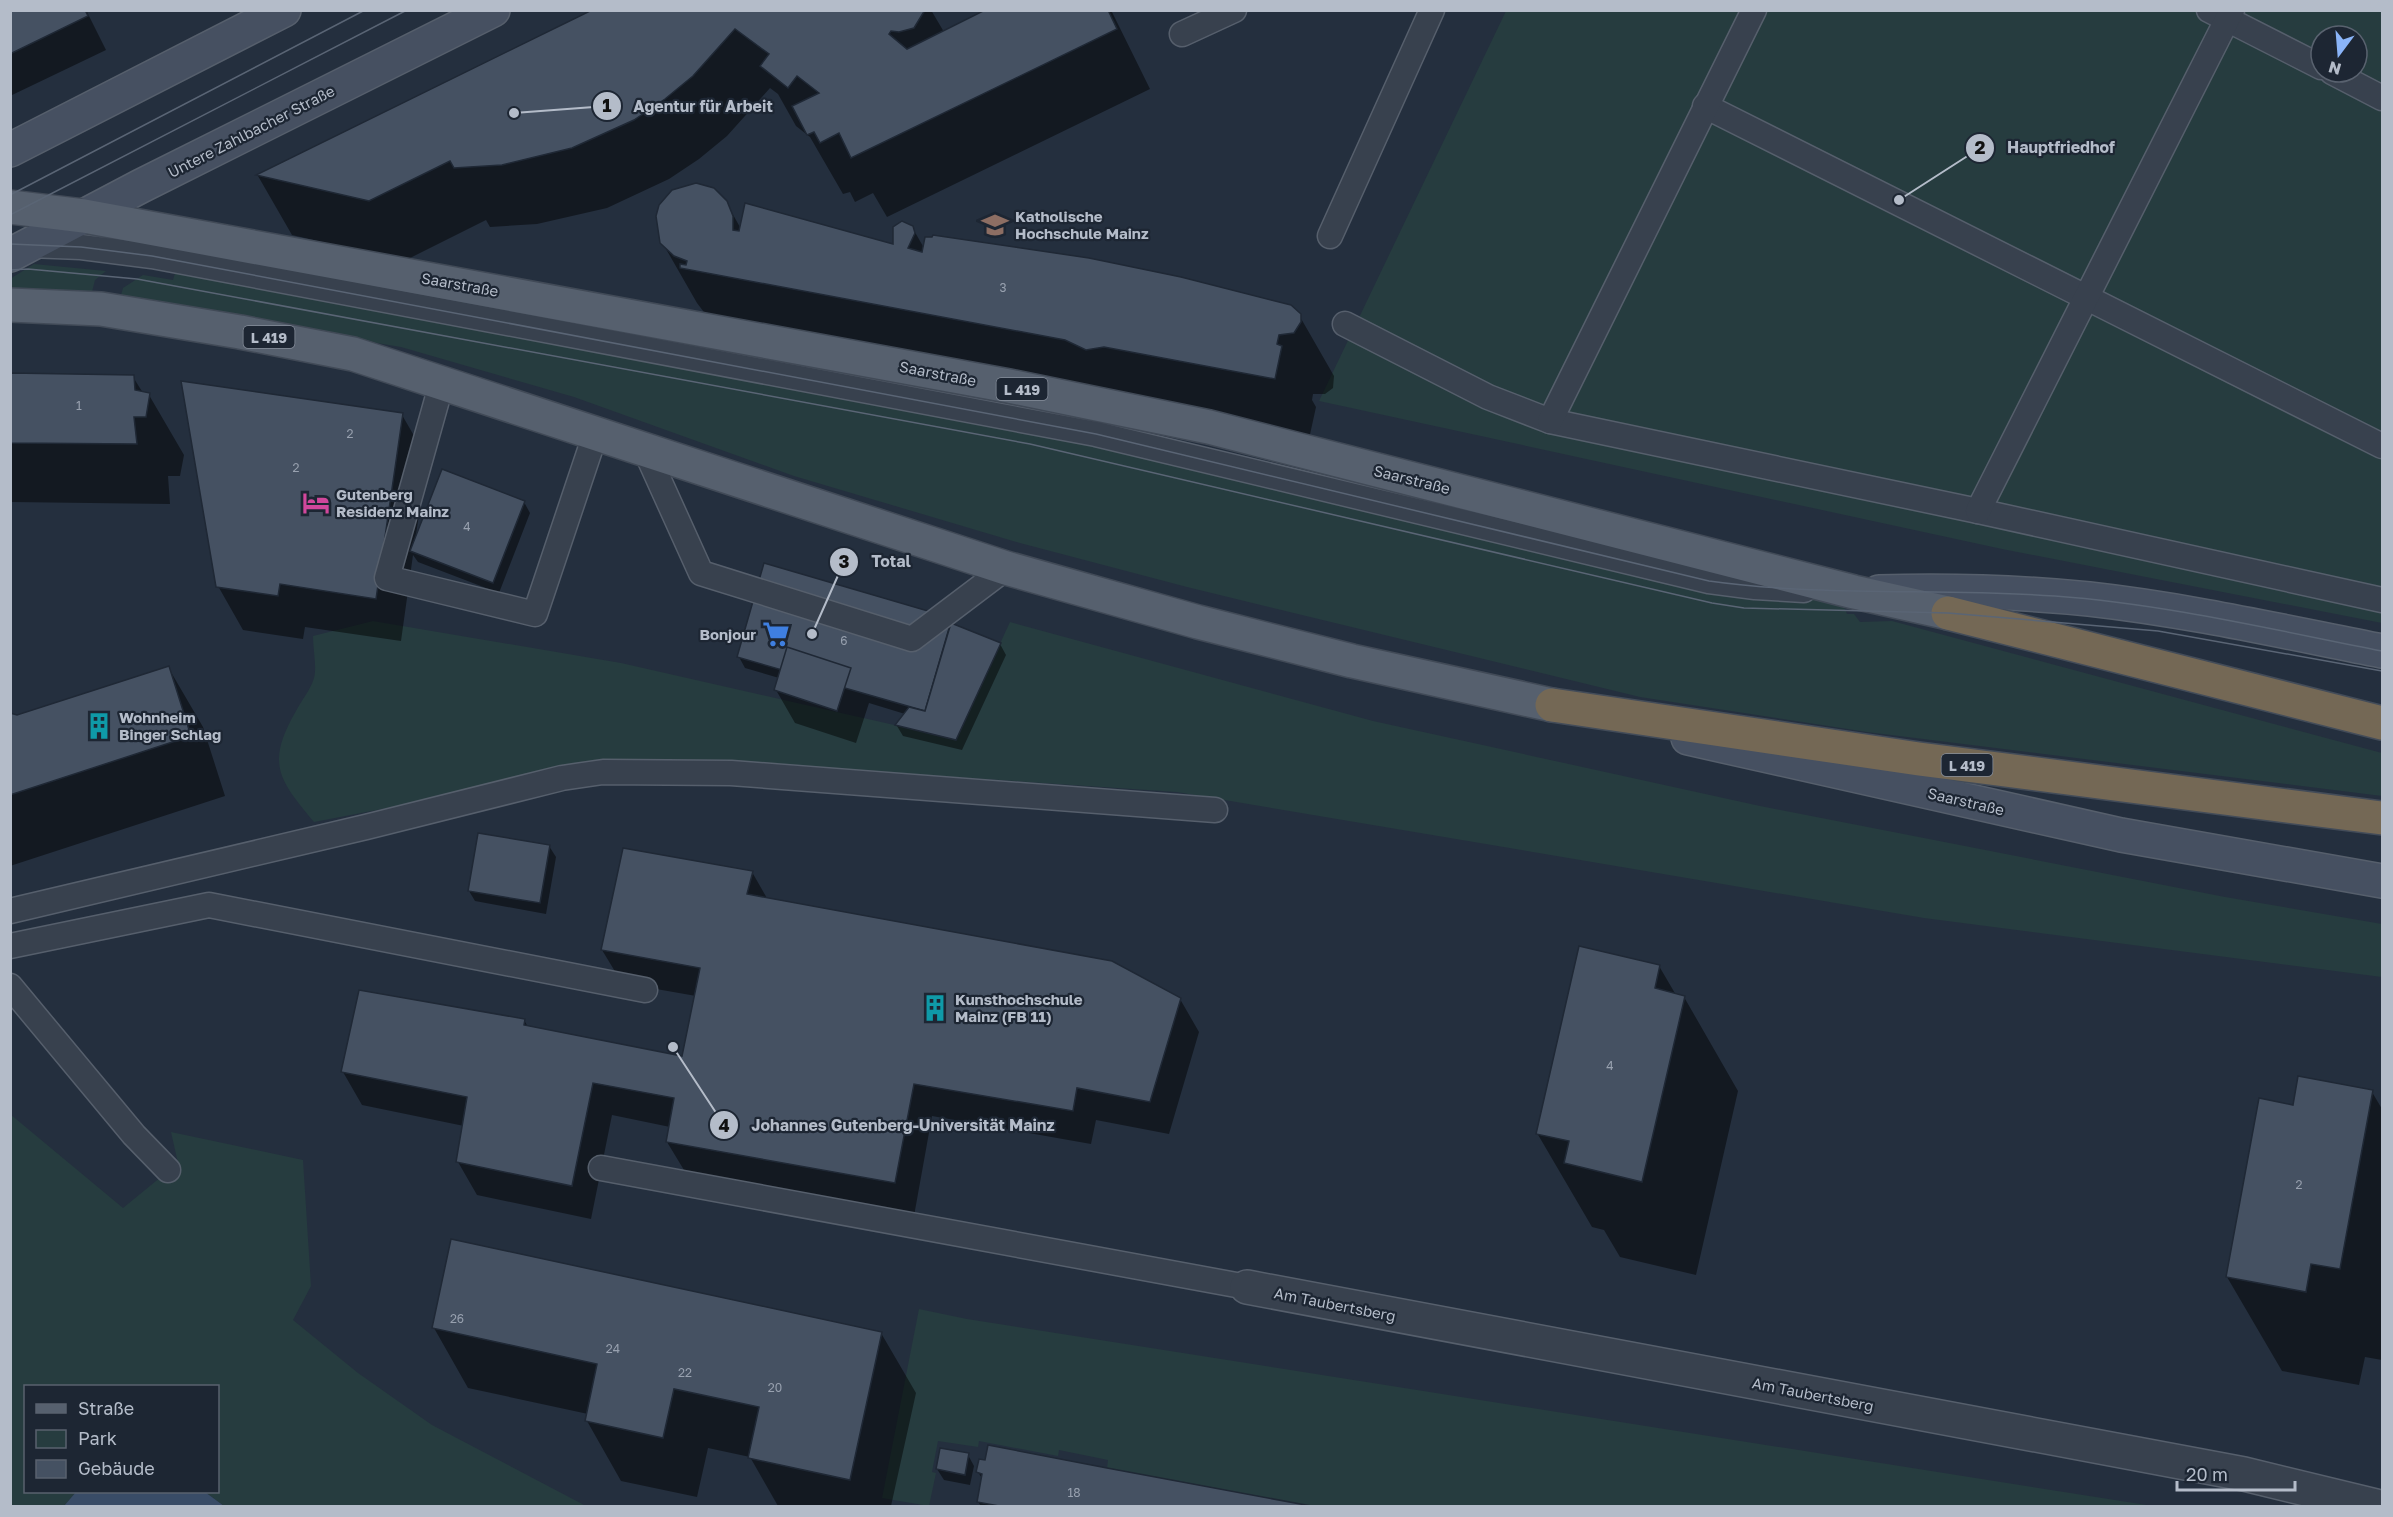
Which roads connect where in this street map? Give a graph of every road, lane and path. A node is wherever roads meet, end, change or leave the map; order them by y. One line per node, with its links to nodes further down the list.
1 (284, 10): 12 (main road)
2 (493, 10): 14 (main road, Untere Zahlbacher Straße)
3 (1234, 10): 7 (lane)
4 (1432, 10): 15 (lane)
5 (1754, 10): 11 (lane)
6 (2223, 14): 8 (lane); 17 (lane)
7 (1182, 34)
8 (2309, 61)
9 (2355, 84): 10 (lane)
10 (2382, 98)
11 (1705, 106): 17 (lane); 21 (lane)
12 (10, 150)
13 (10, 207): 14 (main road, Saarstraße / L 419)
14 (84, 216): 16 (main road, Untere Zahlbacher Straße); 27 (main road, Saarstraße / L 419)
15 (1330, 236)
16 (17, 248): 27 (lane, Saarstraße)
17 (2086, 297): 23 (lane); 25 (lane)
18 (10, 305): 20 (main road, Saarstraße / L 419)
19 (1344, 324): 21 (lane)
20 (441, 382): 22 (main road, Saarstraße / L 419); 22 (lane)
21 (1550, 420): 25 (lane)
22 (596, 432): 24 (main road, Saarstraße / L 419)
23 (2382, 446)
24 (644, 447): 26 (main road, Saarstraße / L 419); 26 (lane)
25 (1978, 510): 28 (lane)
26 (1006, 568): 31 (main road, Saarstraße / L 419)
27 (1854, 592): 29 (main road, Saarstraße / L 419); 30 (main road, Saarstraße)
28 (2382, 600)
29 (1948, 614): 32 (highway, Saarstraße / L 419)
30 (2382, 651)
31 (1552, 705): 34 (highway, Saarstraße / L 419); 35 (main road, Saarstraße)
32 (2382, 723)
33 (1215, 810): 36 (lane)
34 (2382, 818)
35 (2382, 881)
36 (10, 911)
37 (10, 946): 39 (lane)
38 (10, 986): 41 (lane)
39 (645, 990)
40 (601, 1168): 42 (lane)
41 (168, 1170)
42 (1248, 1287): 43 (street, Am Taubertsberg)
43 (2376, 1506)

